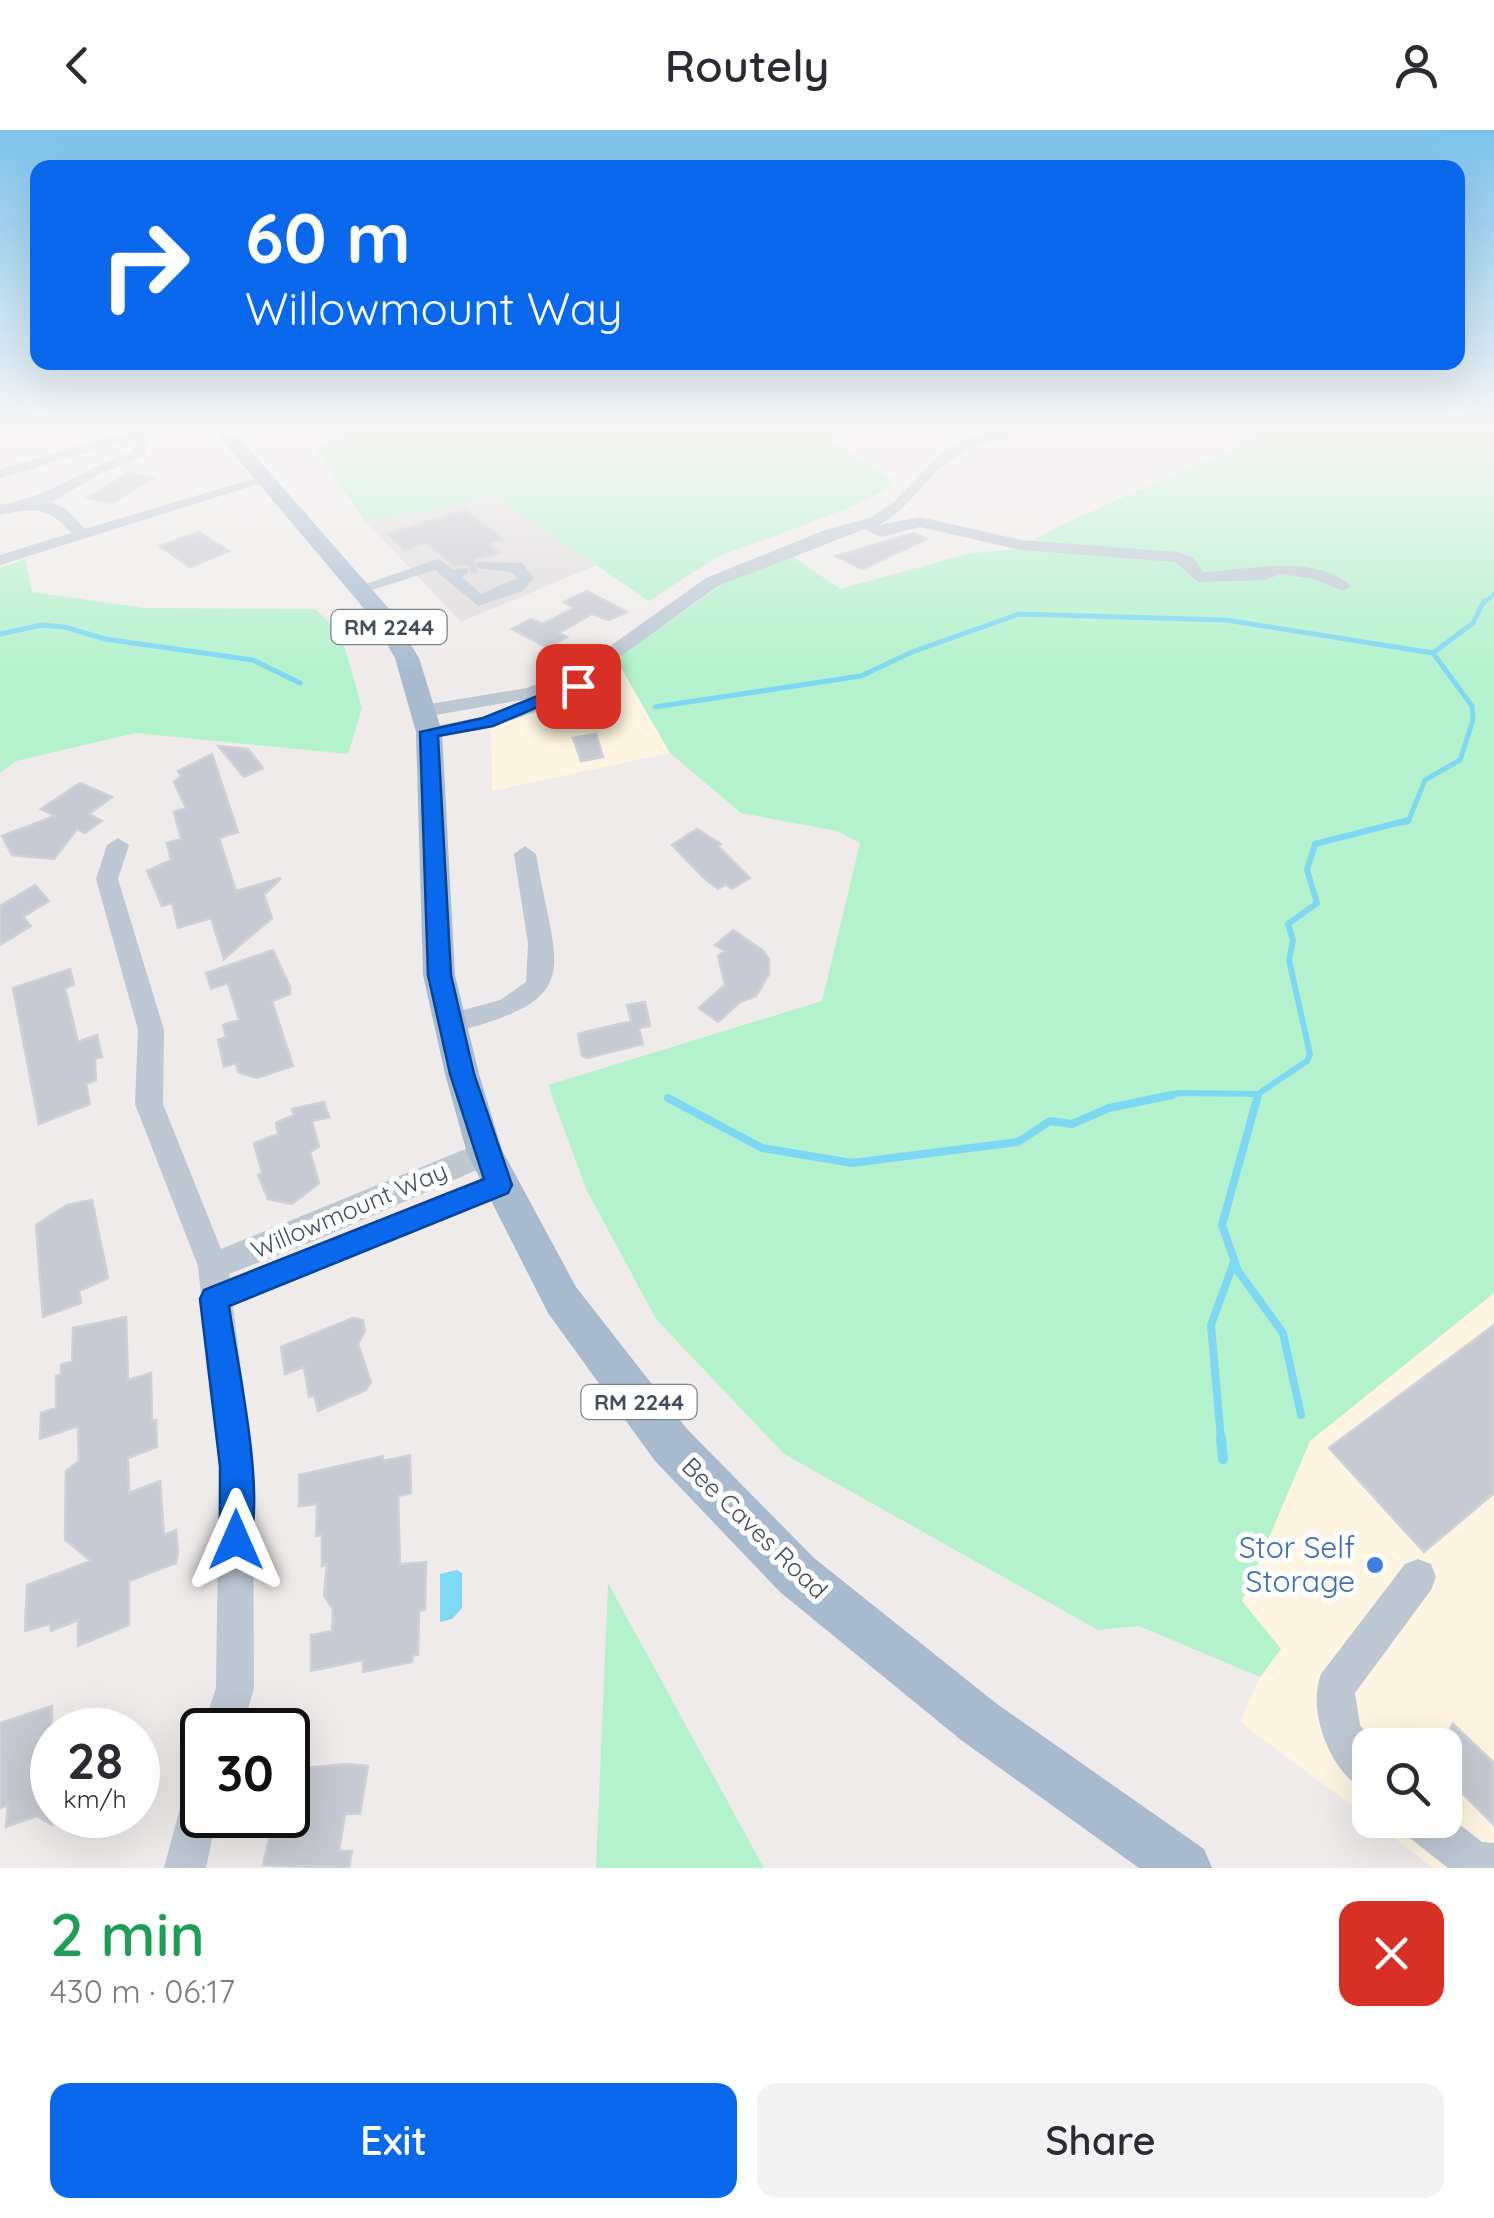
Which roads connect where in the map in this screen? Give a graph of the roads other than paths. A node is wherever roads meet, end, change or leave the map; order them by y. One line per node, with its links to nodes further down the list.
1 (22, 508): 8 (street)
2 (49, 508): 7 (street)
3 (152, 508): 7 (street)
4 (289, 508): 13 (main road, Bee Caves Road / RM 2244)
5 (892, 508): 6 (street)
6 (863, 524): 12 (street); 14 (street)
7 (78, 531): 8 (street)
8 (41, 542): 9 (street); 10 (street)
9 (0, 550)
10 (0, 560)
11 (483, 565): 13 (street)
12 (1343, 586)
13 (360, 590): 14 (main road, Bee Caves Road / RM 2244)
14 (427, 721): 17 (main road, Bee Caves Road / RM 2244)
15 (118, 845): 19 (street)
16 (525, 854): 17 (street)
17 (450, 1023): 18 (main road, Bee Caves Road / RM 2244)
18 (492, 1169): 19 (street, Willowmount Way); 20 (street, Willowmount Way); 28 (main road, Bee Caves Road / RM 2244)
19 (213, 1266): 20 (street)
20 (214, 1299): 22 (street)
21 (1418, 1577): 23 (street)
22 (229, 1708)
23 (1352, 1748)
24 (192, 1838): 27 (street)
25 (1444, 1838): 26 (street)
26 (1494, 1864)
27 (185, 1868)
28 (1184, 1868)

